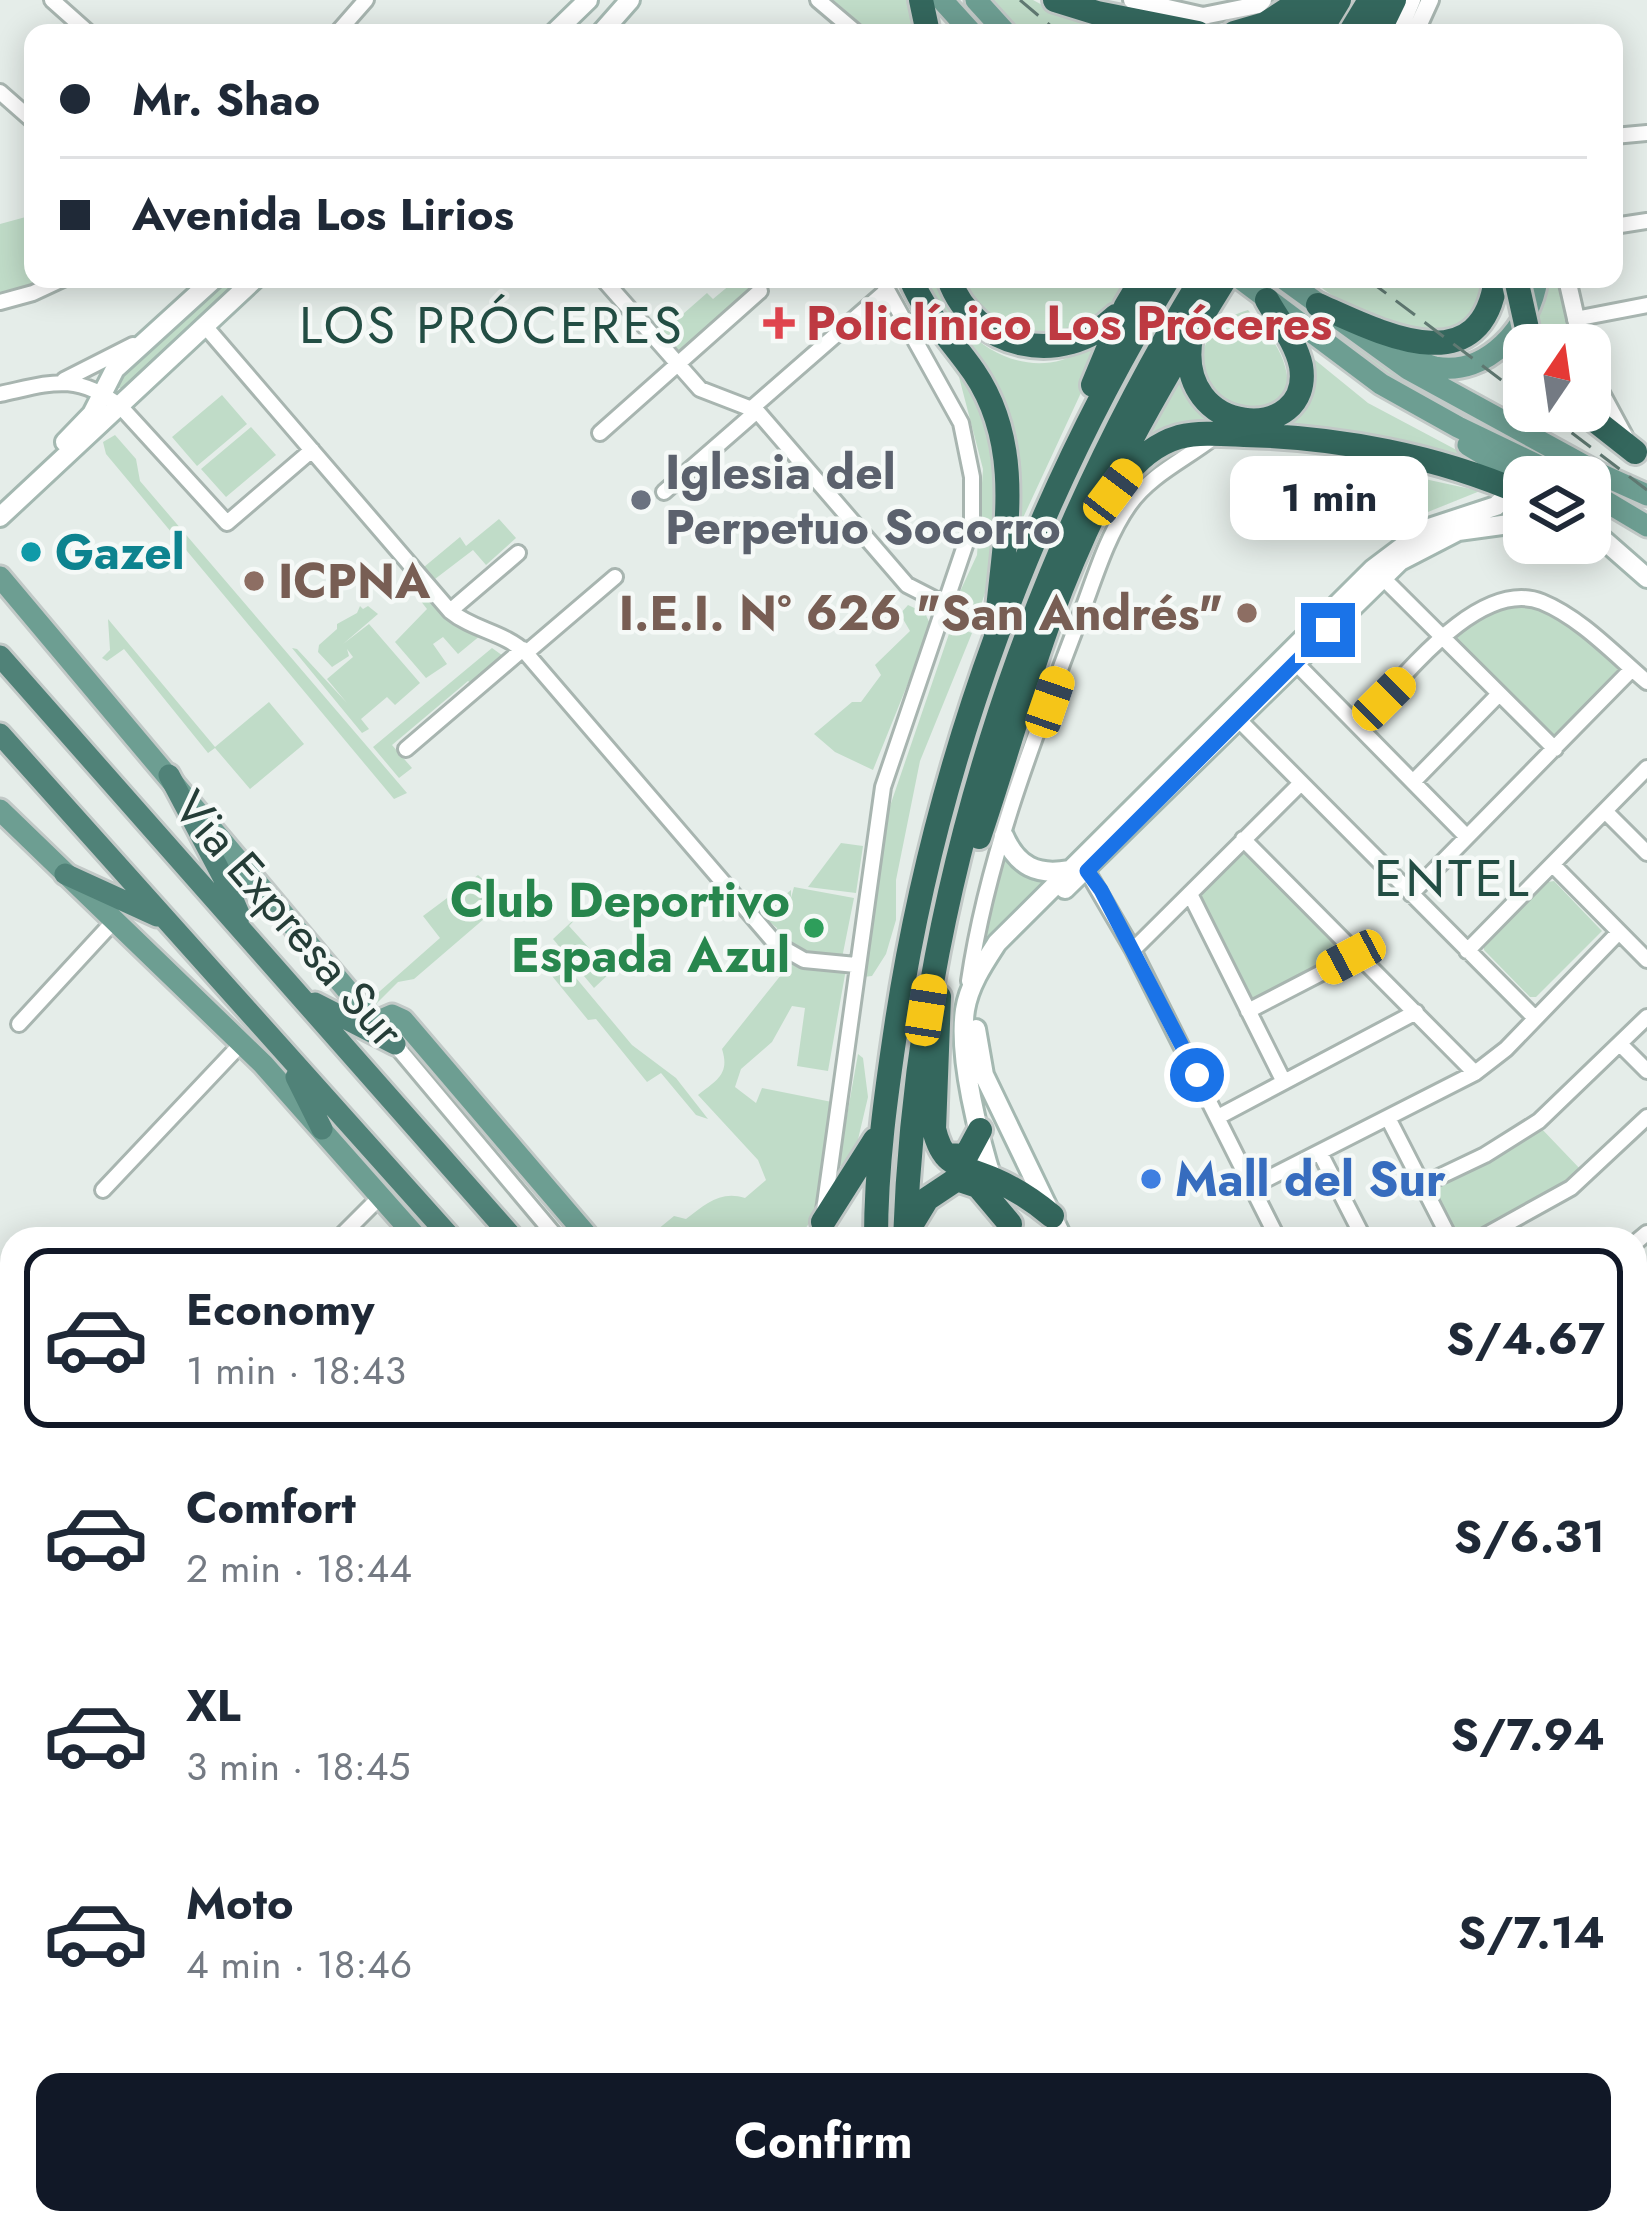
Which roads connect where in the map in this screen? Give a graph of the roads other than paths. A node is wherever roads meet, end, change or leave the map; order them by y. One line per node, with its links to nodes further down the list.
1 (52, 0): 13 (street)
2 (367, 0): 14 (street)
3 (588, 0): 15 (main road)
4 (630, 0): 16 (main road)
5 (818, 0): 17 (street)
6 (942, 0): 18 (main road)
7 (958, 0): 19 (main road)
8 (976, 0): 20 (main road)
9 (1055, 0): 21 (highway)
10 (1132, 0): 11 (street)
11 (1263, 0)
12 (1301, 0): 22 (highway)
13 (78, 24)
14 (345, 24)
15 (563, 24)
16 (609, 24)
17 (846, 24)
18 (964, 24)
19 (978, 24)
20 (998, 24)
21 (1153, 24)
22 (1265, 24)
23 (0, 92): 24 (street)
24 (24, 113)
25 (44, 288): 44 (street)
26 (201, 288): 53 (main road)
27 (245, 288): 51 (main road)
28 (611, 288): 55 (street)
29 (881, 288): 61 (street)
30 (886, 288): 86 (street)
31 (915, 288): 89 (highway)
32 (953, 288): 47 (highway)
33 (1137, 288): 47 (highway)
34 (1163, 288): 72 (highway)
35 (1196, 288): 116 (highway)
36 (1219, 288): 52 (highway)
37 (1296, 288): 45 (main road)
38 (1494, 288): 45 (highway)
39 (1518, 288): 49 (highway, bridge)
40 (1535, 288): 54 (main road)
41 (1569, 288): 48 (street)
42 (1254, 289): 52 (highway); 57 (main road)
43 (760, 291): 55 (street)
44 (0, 302)
45 (1318, 304): 54 (main road)
46 (1647, 305): 48 (street)
47 (1126, 306): 72 (highway)
48 (1575, 319): 50 (street)
49 (1526, 324)
50 (1576, 324)
51 (205, 326): 60 (main road); 66 (street)
52 (1192, 331): 77 (highway)
53 (153, 333): 56 (street); 58 (main road)
54 (1372, 344): 73 (main road)
55 (676, 364): 61 (street); 64 (street)
56 (64, 380): 58 (street); 59 (street)
57 (1381, 384): 67 (main road); 69 (main road)
58 (102, 392): 60 (street); 76 (main road)
59 (0, 394)
60 (120, 406): 66 (street); 76 (main road)
61 (755, 410): 71 (street); 86 (street)
62 (1611, 415): 68 (street)
63 (1610, 432): 68 (highway)
64 (600, 433)
65 (1219, 434): 70 (highway); 77 (highway); 107 (street)
66 (312, 449): 87 (street)
67 (1518, 456)
68 (1641, 456)
69 (1503, 474)
70 (1503, 480)
71 (664, 492)
72 (1053, 494): 89 (highway)
73 (1647, 495)
74 (1503, 498): 82 (main road)
75 (1611, 505): 79 (main road)
76 (1, 515)
77 (1094, 517): 116 (highway)
78 (1503, 525): 82 (main road)
79 (1647, 526)
80 (1611, 547): 85 (main road)
81 (518, 553): 87 (street)
82 (1378, 573): 88 (street); 92 (main road)
83 (0, 577): 102 (main road)
84 (615, 577): 90 (street)
85 (1647, 578)
86 (946, 605): 126 (street)
87 (450, 611): 90 (street)
88 (1443, 639): 93 (street); 95 (street); 97 (street)
89 (994, 645): 146 (highway)
90 (525, 651): 99 (street); 126 (street)
91 (0, 656): 120 (highway, Via Expresa Sur)
92 (1290, 657): 96 (main road); 97 (street)
93 (1632, 669): 94 (street); 100 (street)
94 (1647, 682)
95 (1499, 694): 100 (street); 103 (street)
96 (1233, 714): 104 (street); 112 (main road)
97 (1358, 726): 103 (street)
98 (0, 734): 117 (highway, Via Expresa Sur)
99 (406, 749)
100 (1555, 749): 108 (street)
101 (1647, 768): 106 (street)
102 (169, 775): 120 (highway); 133 (main road)
103 (1413, 782): 108 (street)
104 (1301, 783): 109 (street); 115 (street)
105 (0, 810): 113 (main road)
106 (1605, 811): 110 (street); 111 (street)
107 (1004, 836): 112 (main road); 128 (street)
108 (1467, 837): 115 (street)
109 (1243, 839): 114 (street); 124 (street)
110 (1647, 853)
111 (1552, 865): 119 (street); 123 (street)
112 (1078, 870): 122 (street); 128 (main road); 139 (main road)
113 (65, 874): 117 (highway); 118 (main road)
114 (1190, 894): 122 (street); 129 (street)
115 (1411, 894): 123 (street)
116 (943, 915): 121 (highway)
117 (165, 919): 138 (highway, Via Expresa Sur)
118 (114, 921): 134 (street); 135 (main road)
119 (1619, 932): 125 (street); 131 (street)
120 (247, 934): 127 (highway, Via Expresa Sur)
121 (937, 941): 150 (highway); 167 (highway)
122 (1132, 950): 143 (street)
123 (1467, 951): 131 (street)
124 (1358, 954): 129 (street); 130 (street)
125 (1647, 960)
126 (856, 965): 164 (street)
127 (302, 997): 136 (highway); 160 (highway, Via Expresa Sur)
128 (965, 1008): 139 (main road)
129 (1248, 1011): 142 (street)
130 (1416, 1012): 141 (street); 142 (street)
131 (1534, 1016): 141 (street)
132 (1647, 1017): 137 (street)
133 (376, 1022): 136 (street); 156 (main road)
134 (19, 1024)
135 (242, 1044): 147 (main road); 154 (street)
136 (394, 1044): 161 (street)
137 (1620, 1044): 140 (street); 152 (street)
138 (282, 1050): 147 (highway); 159 (highway, Via Expresa Sur)
139 (972, 1055): 148 (main road); 171 (main road)
140 (1647, 1071)
141 (1475, 1073): 145 (street)
142 (1284, 1082): 143 (street)
143 (1218, 1117): 153 (street)
144 (1647, 1117): 175 (street)
145 (1388, 1118): 149 (street); 152 (street)
146 (883, 1121): 165 (highway); 166 (highway)
147 (322, 1130): 155 (main road)
148 (980, 1130): 150 (highway); 151 (main road)
149 (1320, 1153): 153 (street); 173 (street)
150 (945, 1155): 151 (highway)
151 (992, 1178): 170 (main road); 171 (highway)
152 (1422, 1185): 174 (street)
153 (1252, 1187): 172 (street)
154 (104, 1190)
155 (382, 1195): 157 (street); 158 (main road)
156 (568, 1213): 162 (street); 163 (main road)
157 (350, 1227)
158 (408, 1227)
159 (441, 1227)
160 (503, 1227)
161 (548, 1227)
162 (559, 1227)
163 (580, 1227)
164 (820, 1227)
165 (823, 1227)
166 (878, 1227)
167 (906, 1227)
168 (911, 1227): 169 (highway)
169 (1010, 1227)
170 (1012, 1227)
171 (1058, 1227)
172 (1272, 1227)
173 (1358, 1227)
174 (1444, 1227)
175 (1501, 1227)

